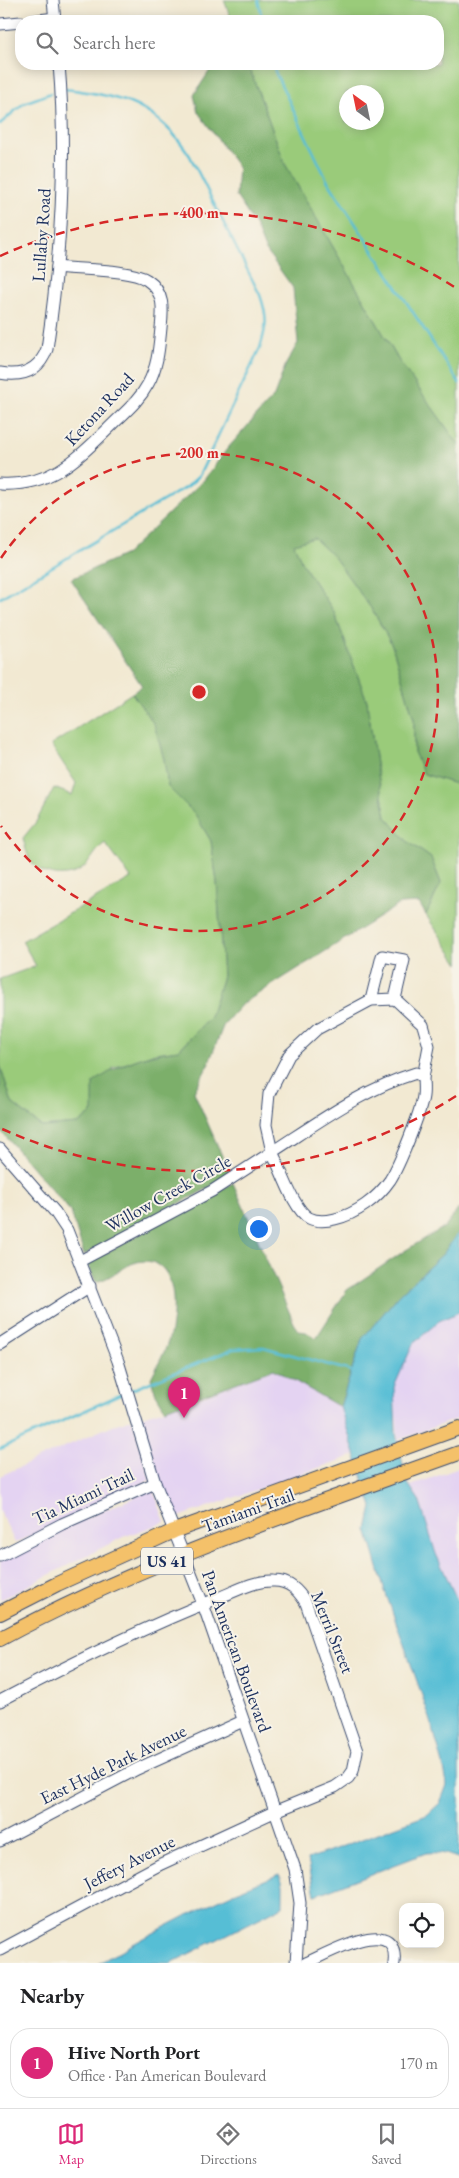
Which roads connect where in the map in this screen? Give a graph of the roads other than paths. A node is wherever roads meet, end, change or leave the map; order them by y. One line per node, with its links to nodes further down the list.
1 (53, 0): 2 (street)
2 (54, 15)
3 (15, 23): 4 (street)
4 (0, 24)
5 (59, 70): 6 (street, Lullaby Road)
6 (57, 267): 7 (street, Lullaby Road); 8 (street, Ketona Road)
7 (0, 373)
8 (0, 484)
9 (395, 999): 10 (street); 10 (street); 11 (street)
10 (371, 1000): 13 (street)
11 (423, 1077): 13 (street, Willow Creek Circle); 13 (street)
12 (0, 1149): 14 (street, Pan American Boulevard)
13 (272, 1152): 14 (street, Willow Creek Circle)
14 (80, 1262): 15 (street, Pan American Boulevard)
15 (90, 1286): 16 (street); 19 (street, Pan American Boulevard)
16 (0, 1344)
17 (459, 1428): 20 (main road, Tamiami Trail / US 41)
18 (459, 1453): 21 (main road, Tamiami Trail / US 41)
19 (155, 1483): 20 (street, Pan American Boulevard); 22 (street, Tia Miami Trail)
20 (174, 1531): 21 (street, Pan American Boulevard); 24 (main road, Tamiami Trail / US 41)
21 (182, 1554): 23 (street, Pan American Boulevard); 25 (main road, Tamiami Trail / US 41)
22 (0, 1556)
23 (202, 1604): 26 (street, Merril Street); 27 (street, Pan American Boulevard); 28 (street, Merril Street)
24 (0, 1613)
25 (0, 1639)
26 (0, 1701)
27 (243, 1721): 28 (street, Pan American Boulevard); 29 (street, East Hyde Park Avenue)
28 (276, 1811): 30 (street, Jeffery Avenue); 31 (street, Pan American Boulevard)
29 (0, 1841)
30 (0, 1950)
31 (296, 1963)
32 (306, 1963): 33 (street)
33 (394, 1963)

